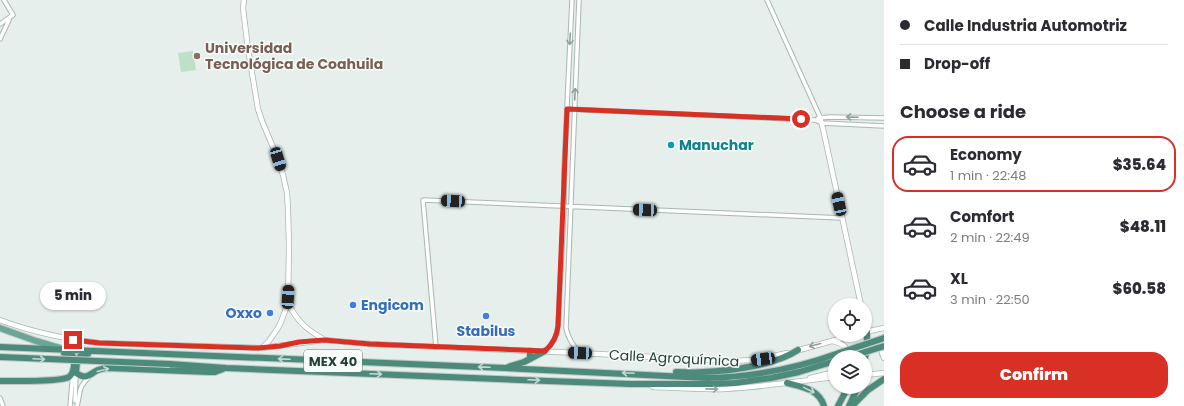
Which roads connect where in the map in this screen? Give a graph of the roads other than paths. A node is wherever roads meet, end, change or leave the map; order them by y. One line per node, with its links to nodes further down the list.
1 (4, 0): 6 (street)
2 (244, 0): 23 (street)
3 (572, 0): 9 (street, one-way to 9)
4 (578, 0): 10 (street, one-way to 4)
5 (767, 0): 11 (street)
6 (11, 17): 7 (street); 8 (street)
7 (0, 24)
8 (0, 39)
9 (567, 109): 10 (street); 15 (street)
10 (574, 109): 11 (street); 16 (street)
11 (818, 118): 12 (street, one-way to 11); 13 (street)
12 (884, 118)
13 (822, 123): 14 (street); 17 (street)
14 (884, 126)
15 (564, 207): 16 (street); 18 (street); 36 (street)
16 (570, 207): 17 (street); 19 (street)
17 (842, 218): 22 (street)
18 (561, 267): 19 (street); 20 (street)
19 (569, 268): 21 (street)
20 (560, 294): 21 (street); 25 (street)
21 (567, 294): 26 (street)
22 (859, 298)
23 (288, 302): 31 (street); 38 (street)
24 (0, 320): 38 (street)
25 (559, 320): 26 (street); 44 (street)
26 (566, 320): 45 (street)
27 (0, 328): 39 (main road)
28 (884, 328): 29 (street)
29 (872, 331)
30 (884, 338): 48 (street); 57 (highway, MEX 40, bridge)
31 (324, 340): 36 (street, Calle Agroquímica); 38 (street)
32 (828, 342): 40 (street, Calle Agroquímica, one-way to 40)
33 (836, 342): 41 (street)
34 (884, 346): 42 (highway, bridge)
35 (0, 347): 37 (highway, MEX 40)
36 (436, 347): 43 (street, Calle Agroquímica)
37 (20, 348): 39 (highway, MEX 40); 53 (highway)
38 (262, 348)
39 (65, 349): 46 (highway, MEX 40)
40 (798, 350): 45 (street, Calle Agroquímica); 57 (highway)
41 (848, 350)
42 (872, 350)
43 (530, 351): 44 (street, Calle Agroquímica); 49 (highway)
44 (545, 351): 45 (street, Calle Agroquímica); 49 (highway)
45 (580, 353)
46 (169, 354): 52 (highway, MEX 40, one-way to 46); 53 (highway)
47 (0, 357): 51 (highway, MEX 40, one-way to 51, bridge)
48 (884, 358)
49 (530, 359): 52 (highway)
50 (828, 363): 64 (highway, MEX 40)
51 (226, 368): 58 (highway, one-way to 51); 64 (highway, MEX 40, one-way to 64)
52 (505, 368): 57 (highway, MEX 40, one-way to 52)
53 (75, 373): 58 (highway); 62 (highway); 68 (street); 70 (street)
54 (828, 373): 61 (street)
55 (884, 373): 56 (street)
56 (872, 374)
57 (667, 375)
58 (90, 376): 71 (street)
59 (828, 378): 61 (street)
60 (884, 379): 75 (highway)
61 (804, 380): 63 (street)
62 (0, 382)
63 (787, 383): 64 (street, one-way to 63); 72 (highway, one-way to 72)
64 (631, 384)
65 (844, 394): 73 (highway)
66 (855, 394): 74 (highway)
67 (0, 398): 69 (street)
68 (75, 401)
69 (3, 406)
70 (70, 406)
71 (77, 406)
72 (824, 406)
73 (838, 406)
74 (849, 406)
75 (852, 406)

